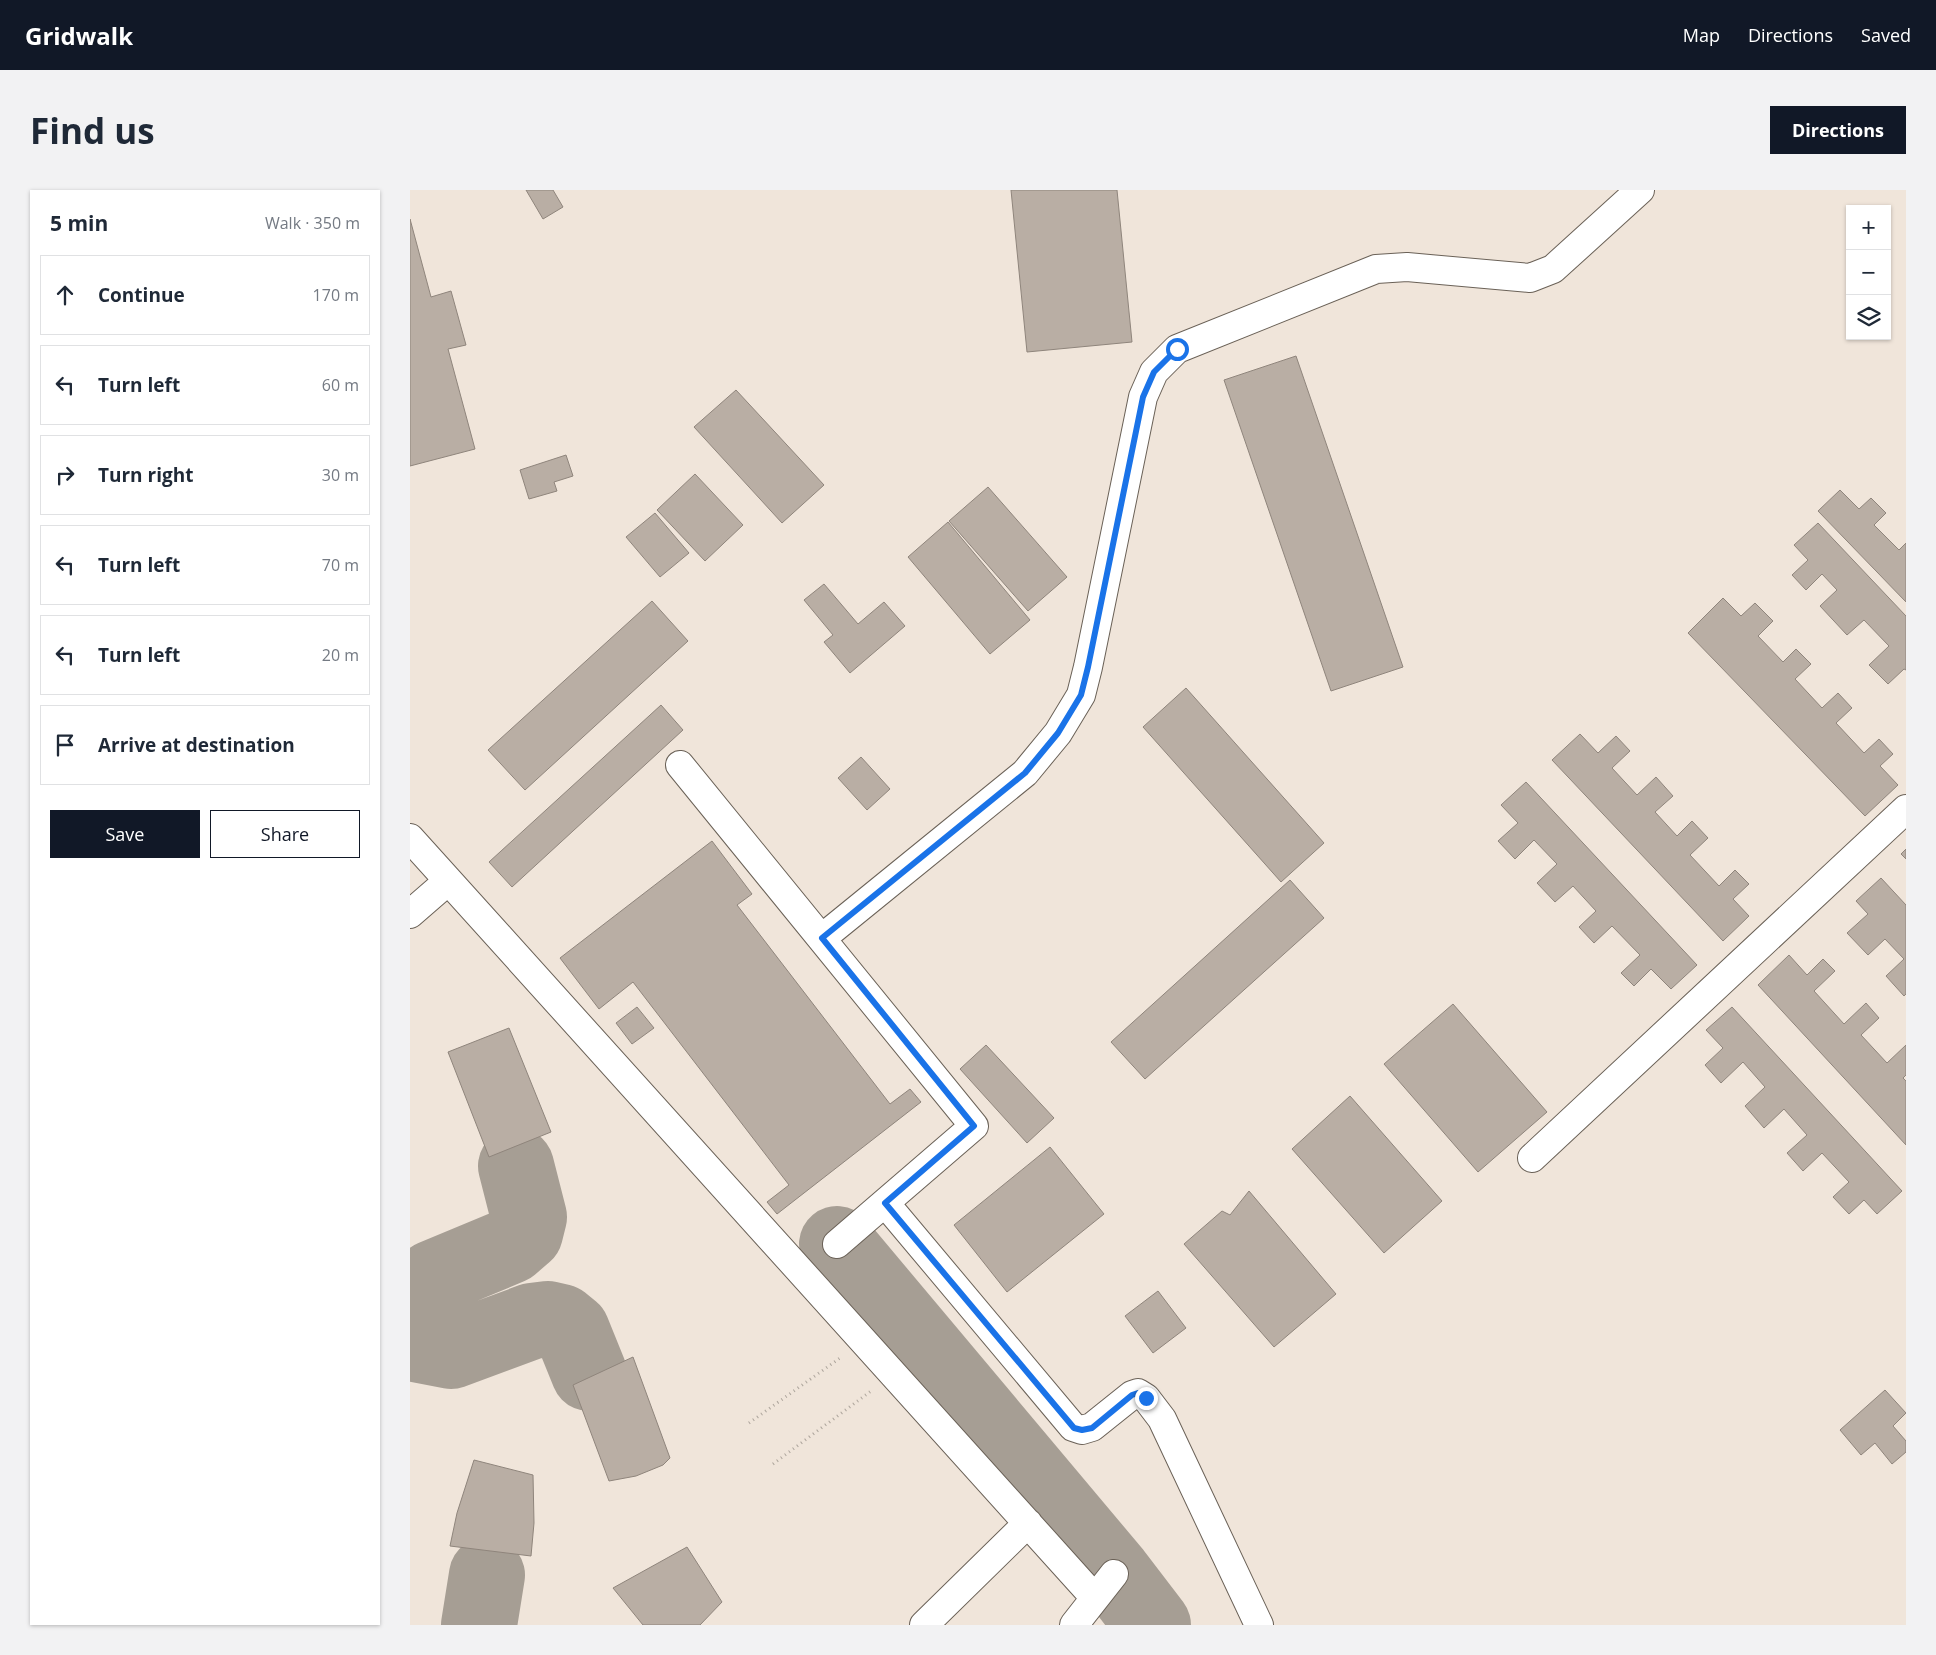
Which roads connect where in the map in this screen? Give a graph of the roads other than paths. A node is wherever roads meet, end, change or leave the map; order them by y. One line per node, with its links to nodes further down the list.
1 (1640, 190): 7 (street)
2 (680, 765): 7 (street)
3 (1906, 809): 8 (street)
4 (410, 838): 5 (street)
5 (448, 881): 6 (street); 11 (street)
6 (410, 914)
7 (822, 938): 9 (street)
8 (1532, 1158)
9 (885, 1203): 10 (street); 16 (street)
10 (837, 1244)
11 (1028, 1523): 13 (street); 14 (street)
12 (1114, 1574): 13 (street)
13 (1095, 1598): 15 (street)
14 (924, 1625)
15 (1074, 1625)
16 (1259, 1625)

